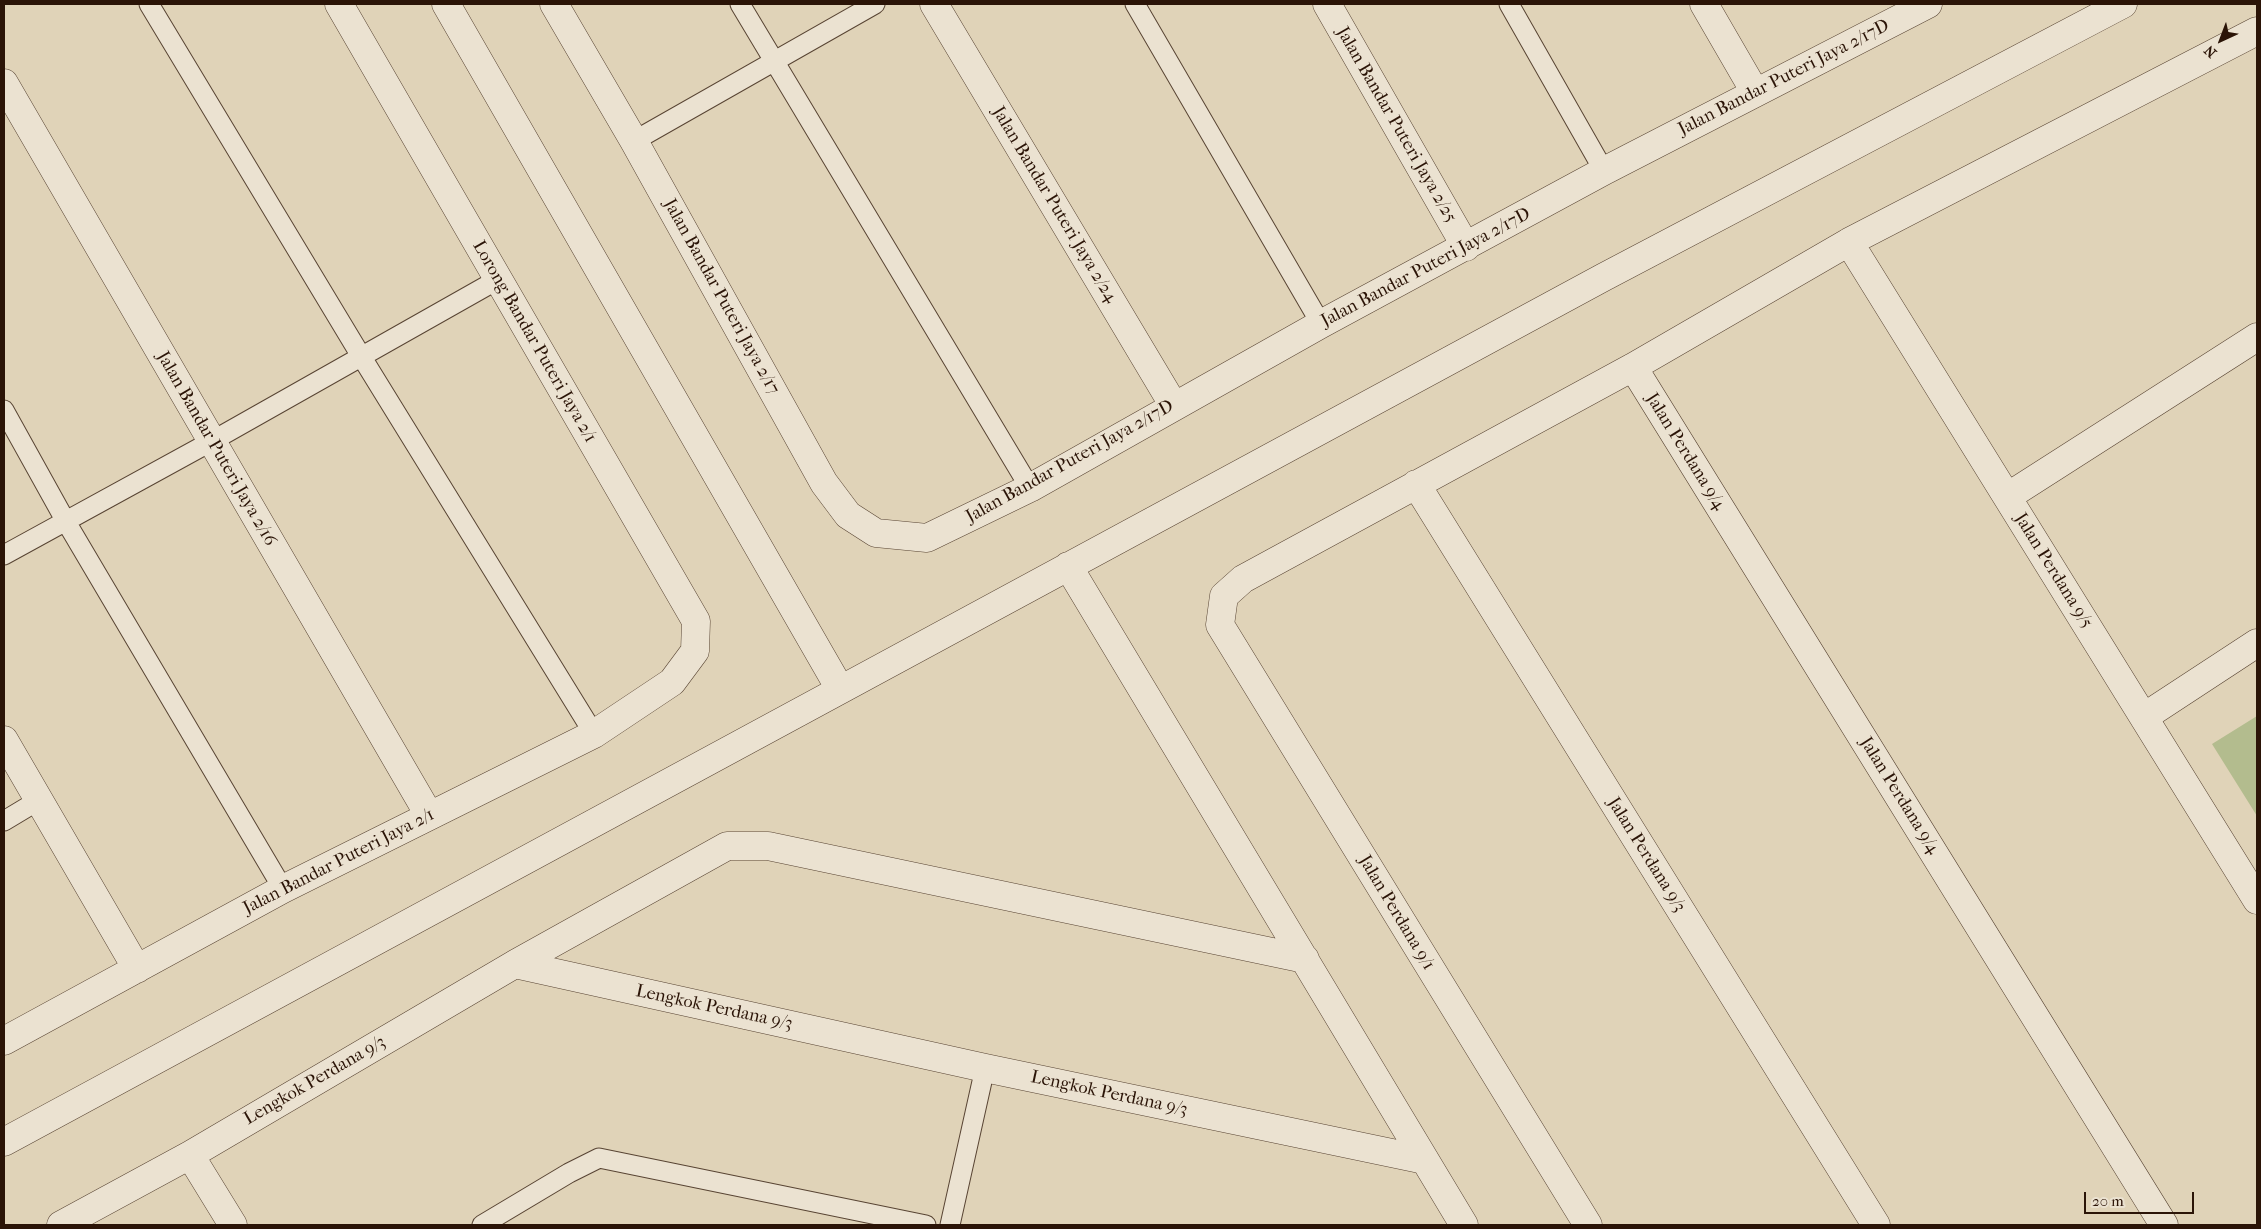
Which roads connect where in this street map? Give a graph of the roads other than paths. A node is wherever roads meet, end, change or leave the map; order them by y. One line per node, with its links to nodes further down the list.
1 (149, 4): 25 (lane)
2 (339, 4): 22 (street, Lorong Bandar Puteri Jaya 2/1)
3 (446, 4): 39 (street)
4 (554, 4): 18 (street, Jalan Bandar Puteri Jaya 2/17)
5 (740, 4): 15 (lane)
6 (874, 4): 15 (lane)
7 (934, 4): 27 (street, Jalan Bandar Puteri Jaya 2/24)
8 (1135, 4): 23 (lane)
9 (1327, 4): 21 (street, Jalan Bandar Puteri Jaya 2/25)
10 (1509, 4): 19 (lane)
11 (1704, 4): 17 (street)
12 (2123, 4): 36 (street)
13 (1912, 8): 17 (street, Jalan Bandar Puteri Jaya 2/17D)
14 (2257, 32): 20 (street)
15 (774, 61): 18 (lane); 31 (lane)
16 (4, 83): 29 (street, Jalan Bandar Puteri Jaya 2/16)
17 (1755, 92): 19 (street, Jalan Bandar Puteri Jaya 2/17D)
18 (634, 141): 34 (street, Jalan Bandar Puteri Jaya 2/17)
19 (1604, 170): 21 (street, Jalan Bandar Puteri Jaya 2/17D)
20 (1849, 242): 26 (street); 32 (street, Jalan Perdana 9/5)
21 (1466, 247): 23 (street, Jalan Bandar Puteri Jaya 2/17D)
22 (497, 280): 25 (lane); 38 (street, Lorong Bandar Puteri Jaya 2/1)
23 (1321, 324): 27 (street, Jalan Bandar Puteri Jaya 2/17D)
24 (2257, 337): 32 (street)
25 (361, 356): 29 (lane); 41 (lane)
26 (1633, 367): 30 (street); 64 (street, Jalan Perdana 9/4)
27 (1174, 406): 31 (street, Jalan Bandar Puteri Jaya 2/17D)
28 (4, 410): 33 (lane)
29 (212, 441): 33 (lane); 44 (street, Jalan Bandar Puteri Jaya 2/16)
30 (1416, 484): 62 (street, Jalan Perdana 9/1); 63 (street, Jalan Perdana 9/3)
31 (1030, 488): 34 (street, Jalan Bandar Puteri Jaya 2/17D)
32 (2007, 497): 40 (street, Jalan Perdana 9/5)
33 (65, 520): 35 (lane); 46 (lane)
34 (927, 538)
35 (4, 554)
36 (1068, 566): 39 (street); 48 (street)
37 (2257, 643): 40 (street)
38 (672, 682): 41 (street, Jalan Bandar Puteri Jaya 2/1)
39 (840, 689): 53 (street)
40 (2144, 717): 47 (street, Jalan Perdana 9/5)
41 (594, 734): 44 (street, Jalan Bandar Puteri Jaya 2/1)
42 (4, 740): 43 (street)
43 (39, 800): 45 (lane); 50 (street)
44 (429, 815): 46 (street, Jalan Bandar Puteri Jaya 2/1)
45 (4, 821)
46 (282, 889): 50 (street, Jalan Bandar Puteri Jaya 2/1)
47 (2257, 900)
48 (1305, 959): 49 (street); 55 (street)
49 (515, 964): 52 (street, Lengkok Perdana 9/3); 54 (street, Lengkok Perdana 9/3)
50 (137, 969): 51 (street, Jalan Bandar Puteri Jaya 2/1)
51 (4, 1041)
52 (985, 1068): 55 (street, Lengkok Perdana 9/3); 60 (lane)
53 (4, 1142)
54 (190, 1155): 56 (street, Lengkok Perdana 9/3); 57 (street)
55 (1425, 1160): 61 (street)
56 (61, 1225)
57 (233, 1225)
58 (482, 1225): 59 (lane)
59 (926, 1225)
60 (950, 1225)
61 (1464, 1225)
62 (1588, 1225)
63 (1876, 1225)
64 (2164, 1225)

